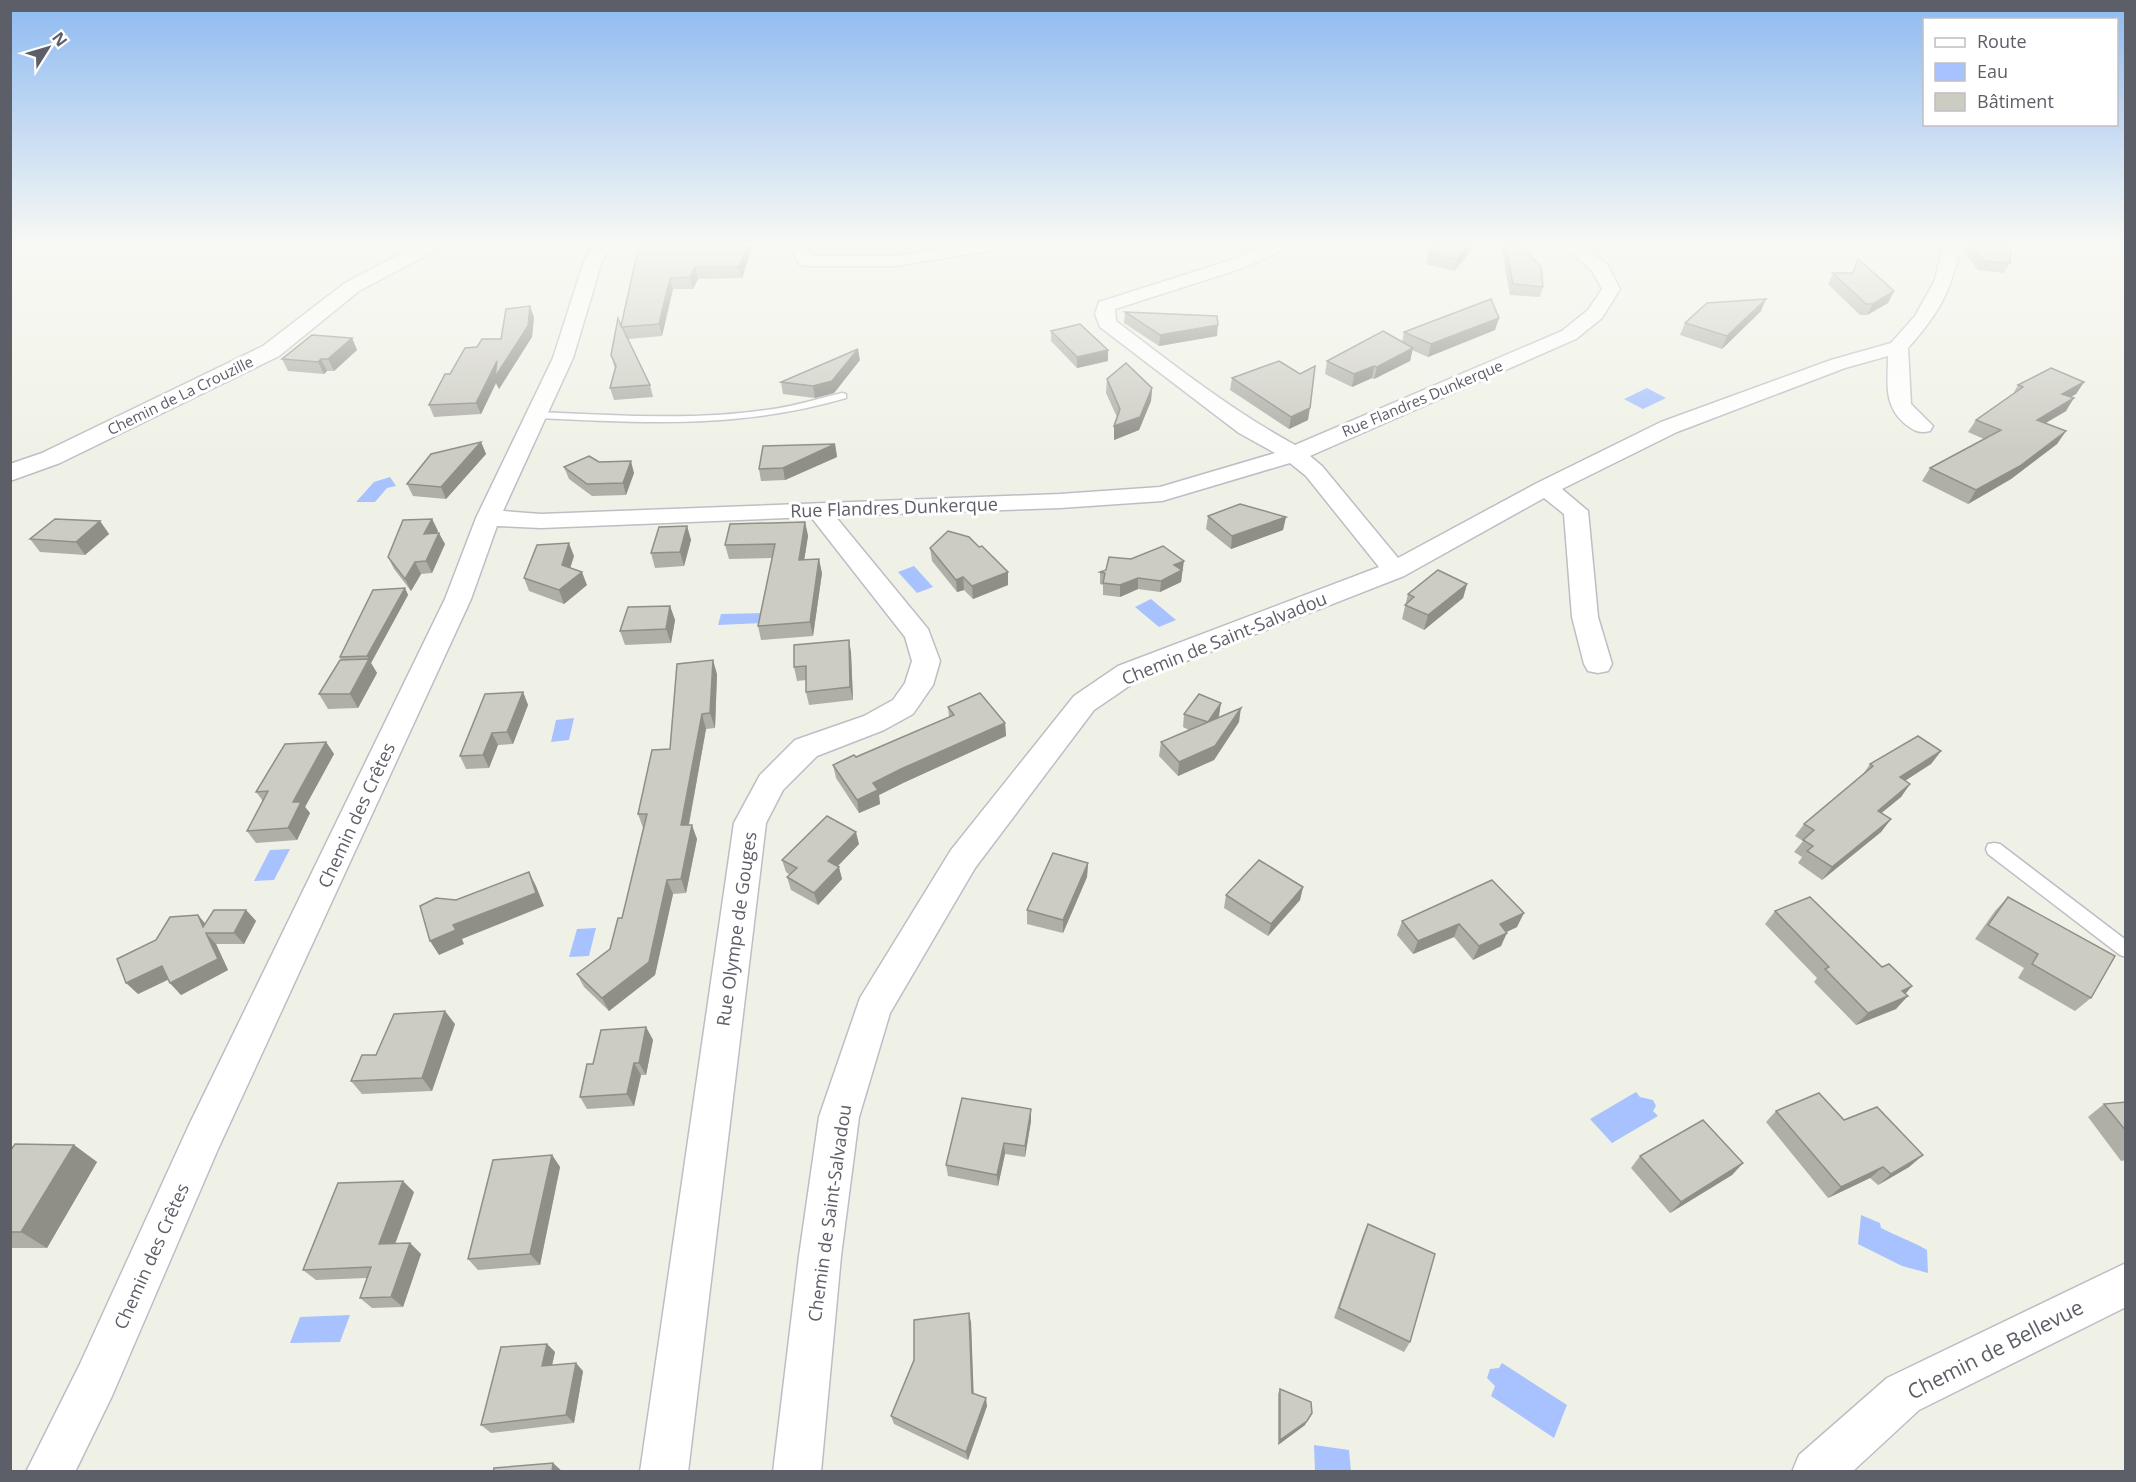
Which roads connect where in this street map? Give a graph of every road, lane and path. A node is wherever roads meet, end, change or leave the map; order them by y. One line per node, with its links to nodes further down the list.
1 (318, 314): 11 (street, Chemin de La Crouzille)
2 (577, 314): 8 (street, Chemin des Crêtes)
3 (1105, 314): 10 (street)
4 (1594, 314): 10 (street, Rue Flandres Dunkerque)
5 (1926, 314): 6 (street)
6 (1898, 347): 9 (street); 12 (street, Chemin de Saint-Salvadou)
7 (842, 396): 8 (lane)
8 (538, 415): 14 (street, Chemin des Crêtes)
9 (1922, 426)
10 (1294, 454): 13 (street, Rue Flandres Dunkerque); 15 (street)
11 (10, 473)
12 (1545, 488): 15 (street, Chemin de Saint-Salvadou); 16 (street)
13 (817, 509): 14 (street, Rue Flandres Dunkerque); 23 (street, Rue Olympe de Gouges)
14 (488, 518): 20 (street, Chemin des Crêtes)
15 (1395, 570): 24 (street, Chemin de Saint-Salvadou)
16 (1598, 664)
17 (1994, 849): 18 (lane)
18 (2126, 950)
19 (2126, 1284): 25 (street, Chemin de Bellevue)
20 (96, 1380): 21 (street, Chemin des Crêtes); 22 (street, Chemin des Crêtes)
21 (50, 1472)
22 (72, 1472)
23 (664, 1472)
24 (797, 1472)
25 (1816, 1472)

